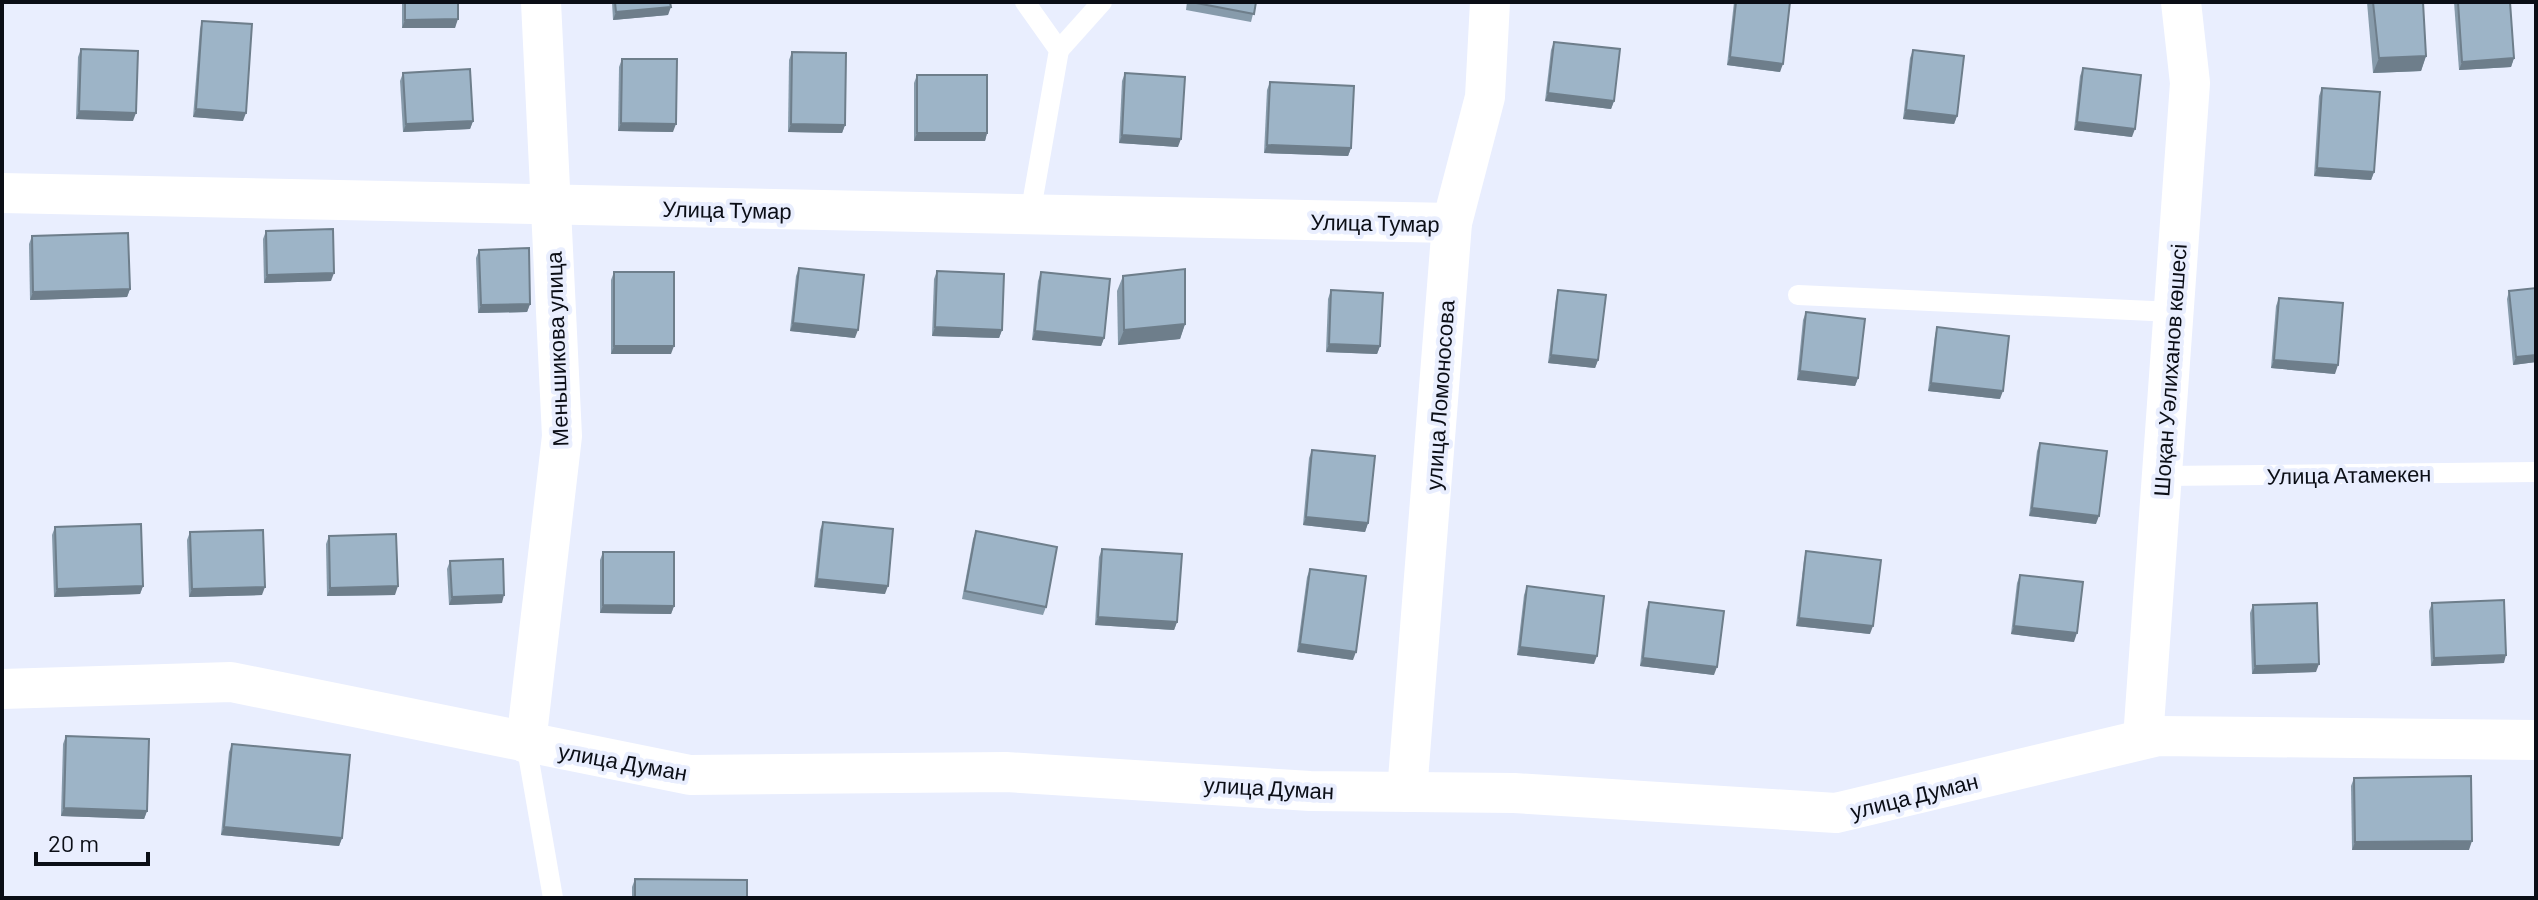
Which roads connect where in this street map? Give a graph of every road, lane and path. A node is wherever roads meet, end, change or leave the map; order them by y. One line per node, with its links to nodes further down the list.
1 (541, 2): 8 (street, Меньшикова улица)
2 (1025, 2): 6 (lane)
3 (1102, 2): 6 (lane)
4 (1490, 2): 10 (street, улица Ломоносова)
5 (2181, 2): 12 (street, Шоқан Уәлиханов көшесі)
6 (1059, 50): 9 (lane)
7 (2, 193): 8 (street, Улица Тумар)
8 (551, 205): 9 (street, Улица Тумар); 18 (street, Меньшикова улица)
9 (1030, 215): 10 (street, Улица Тумар)
10 (1452, 223): 19 (street, улица Ломоносова)
11 (1798, 295): 12 (lane)
12 (2174, 312): 14 (street, Шоқан Уәлиханов көшесі)
13 (2536, 472): 14 (lane, Улица Атамекен)
14 (2162, 476): 16 (street, Шоқан Уәлиханов көшесі)
15 (2, 689): 18 (street, улица Думан)
16 (2143, 739): 17 (street, улица Думан); 19 (street, улица Думан)
17 (2536, 740)
18 (526, 743): 19 (street, улица Думан); 20 (lane)
19 (1407, 792)
20 (553, 898)

